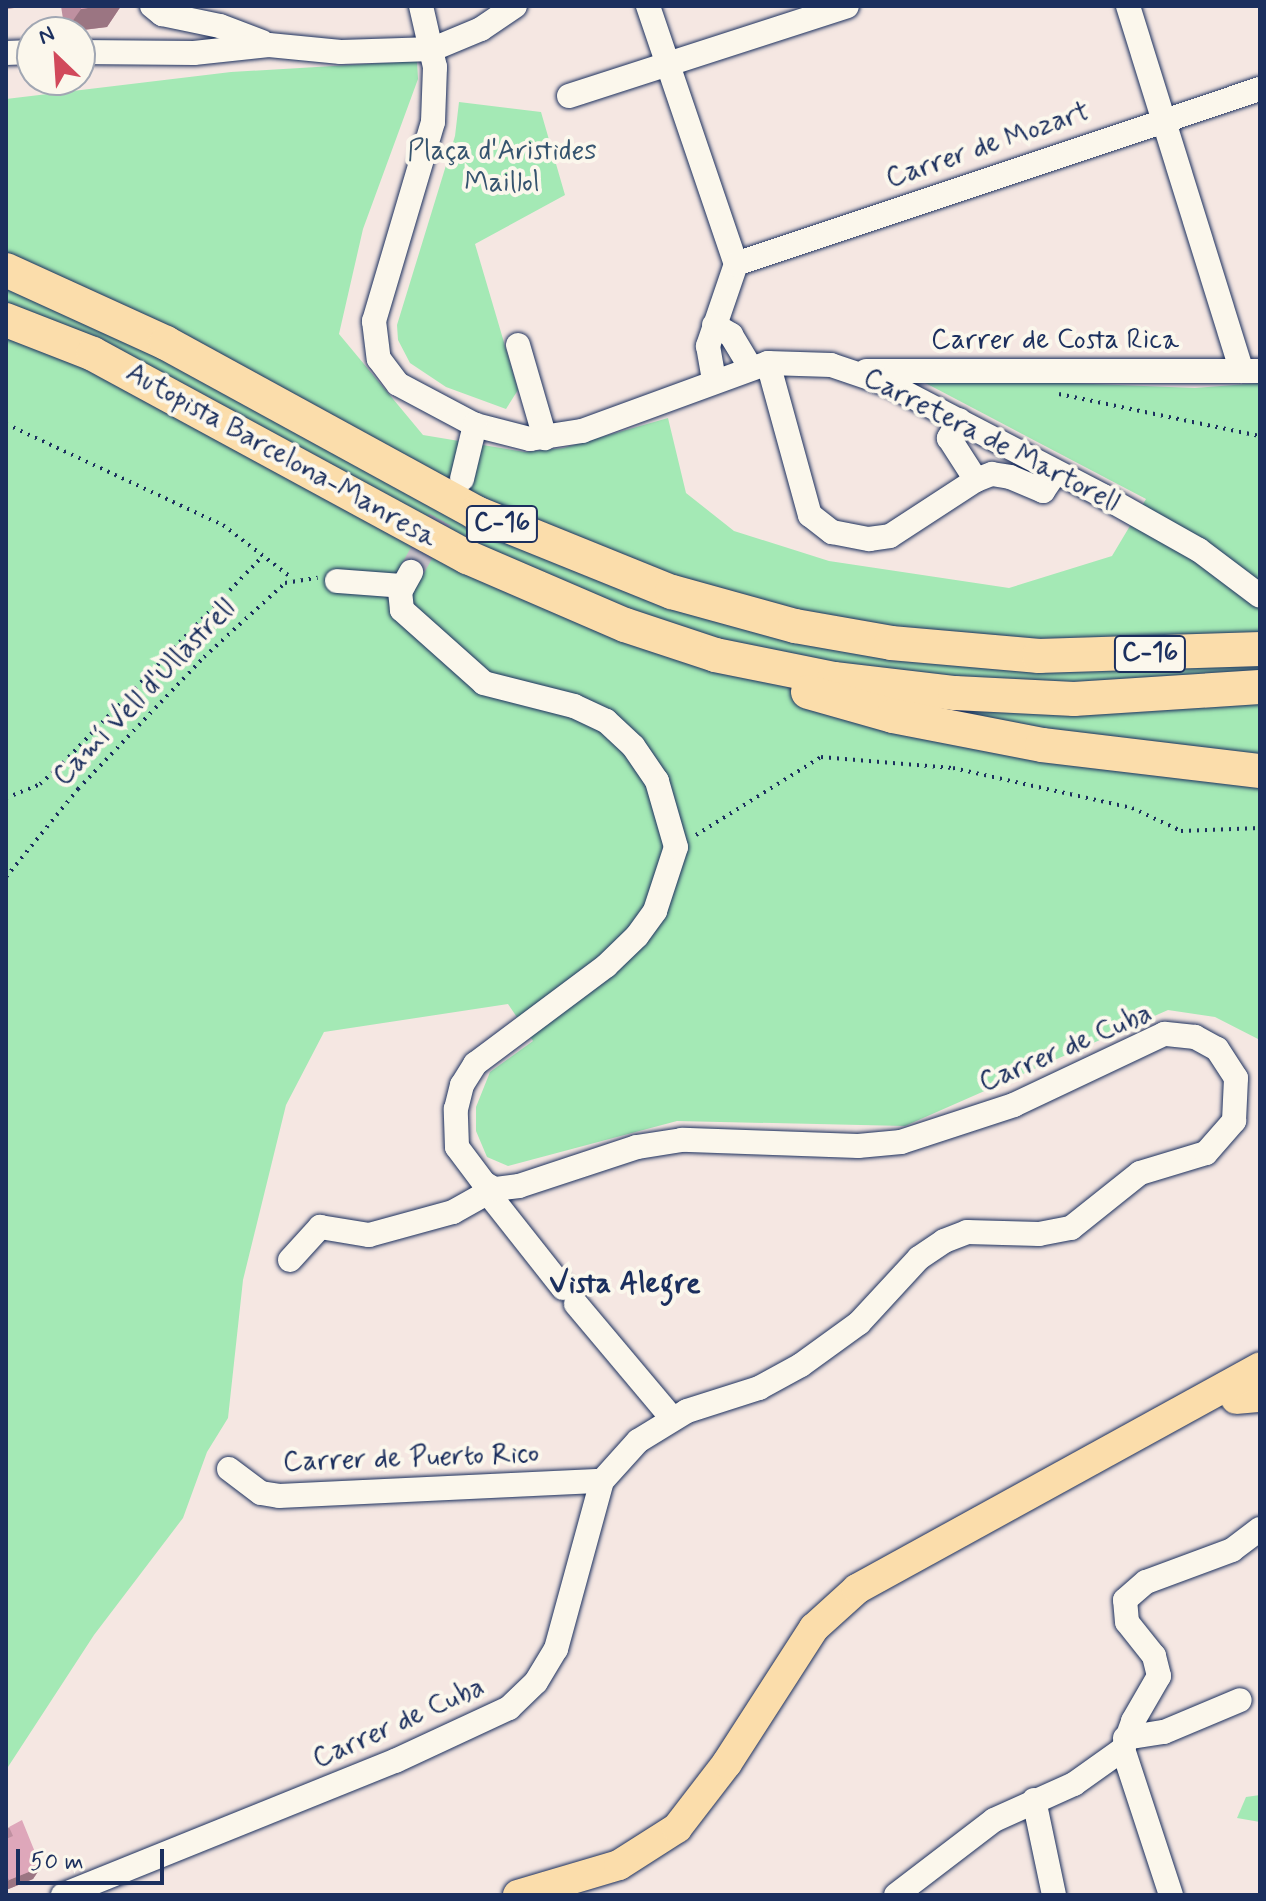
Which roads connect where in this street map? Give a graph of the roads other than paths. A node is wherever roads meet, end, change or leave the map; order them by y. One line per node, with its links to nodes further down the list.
1 (152, 6): 7 (street)
2 (421, 6): 8 (street, Carretera de Martorell)
3 (515, 6): 8 (street)
4 (648, 6): 10 (street)
5 (847, 6): 10 (street)
6 (1128, 6): 13 (street)
7 (269, 45): 8 (street); 9 (street)
8 (433, 49): 25 (street, Carretera de Martorell)
9 (96, 52)
10 (669, 63): 12 (street); 14 (street)
11 (1260, 89): 13 (street, Carrer de Mozart)
12 (569, 96)
13 (1167, 117): 14 (street, Carrer de Mozart); 21 (street)
14 (736, 264): 17 (street)
15 (6, 270): 33 (highway, Autopista Barcelona-Manresa / C-16)
16 (6, 320): 34 (highway, Autopista Barcelona-Manresa / C-16)
17 (714, 325): 19 (street); 22 (street)
18 (518, 345): 23 (street)
19 (760, 366): 20 (street, Carretera de Martorell); 22 (street, Carretera de Martorell); 30 (street)
20 (851, 370): 21 (street, Carrer de Costa Rica); 24 (street, Carretera de Martorell)
21 (1251, 371)
22 (714, 381): 27 (street, Carretera de Martorell)
23 (533, 397): 26 (street); 27 (street)
24 (959, 420): 28 (street, Carretera de Martorell); 30 (street)
25 (475, 425): 26 (street, Carretera de Martorell); 29 (street)
26 (506, 436): 27 (street, Carretera de Martorell)
27 (545, 438)
28 (1056, 472): 30 (street); 32 (street, Carretera de Martorell)
29 (462, 479)
30 (976, 480)
31 (337, 581): 37 (street)
32 (1260, 596)
33 (1260, 649)
34 (715, 655): 35 (highway, Autopista Barcelona-Manresa / C-16); 36 (highway)
35 (1260, 687)
36 (1260, 771)
37 (491, 1191): 38 (street, Carrer de Cuba); 41 (street); 41 (street, Carrer de Cuba)
38 (290, 1260)
39 (1260, 1367): 43 (main road)
40 (1252, 1394): 43 (main road)
41 (672, 1418): 44 (street, Carrer de Cuba)
42 (229, 1469): 44 (street, Carrer de Puerto Rico)
43 (1069, 1475): 50 (main road)
44 (602, 1481): 49 (street, Carrer de Cuba)
45 (1260, 1529): 47 (street)
46 (1240, 1700): 47 (street)
47 (1124, 1744): 48 (street); 53 (street)
48 (1034, 1800): 51 (street); 52 (street)
49 (63, 1895)
50 (518, 1895)
51 (896, 1895)
52 (1054, 1895)
53 (1171, 1895)

